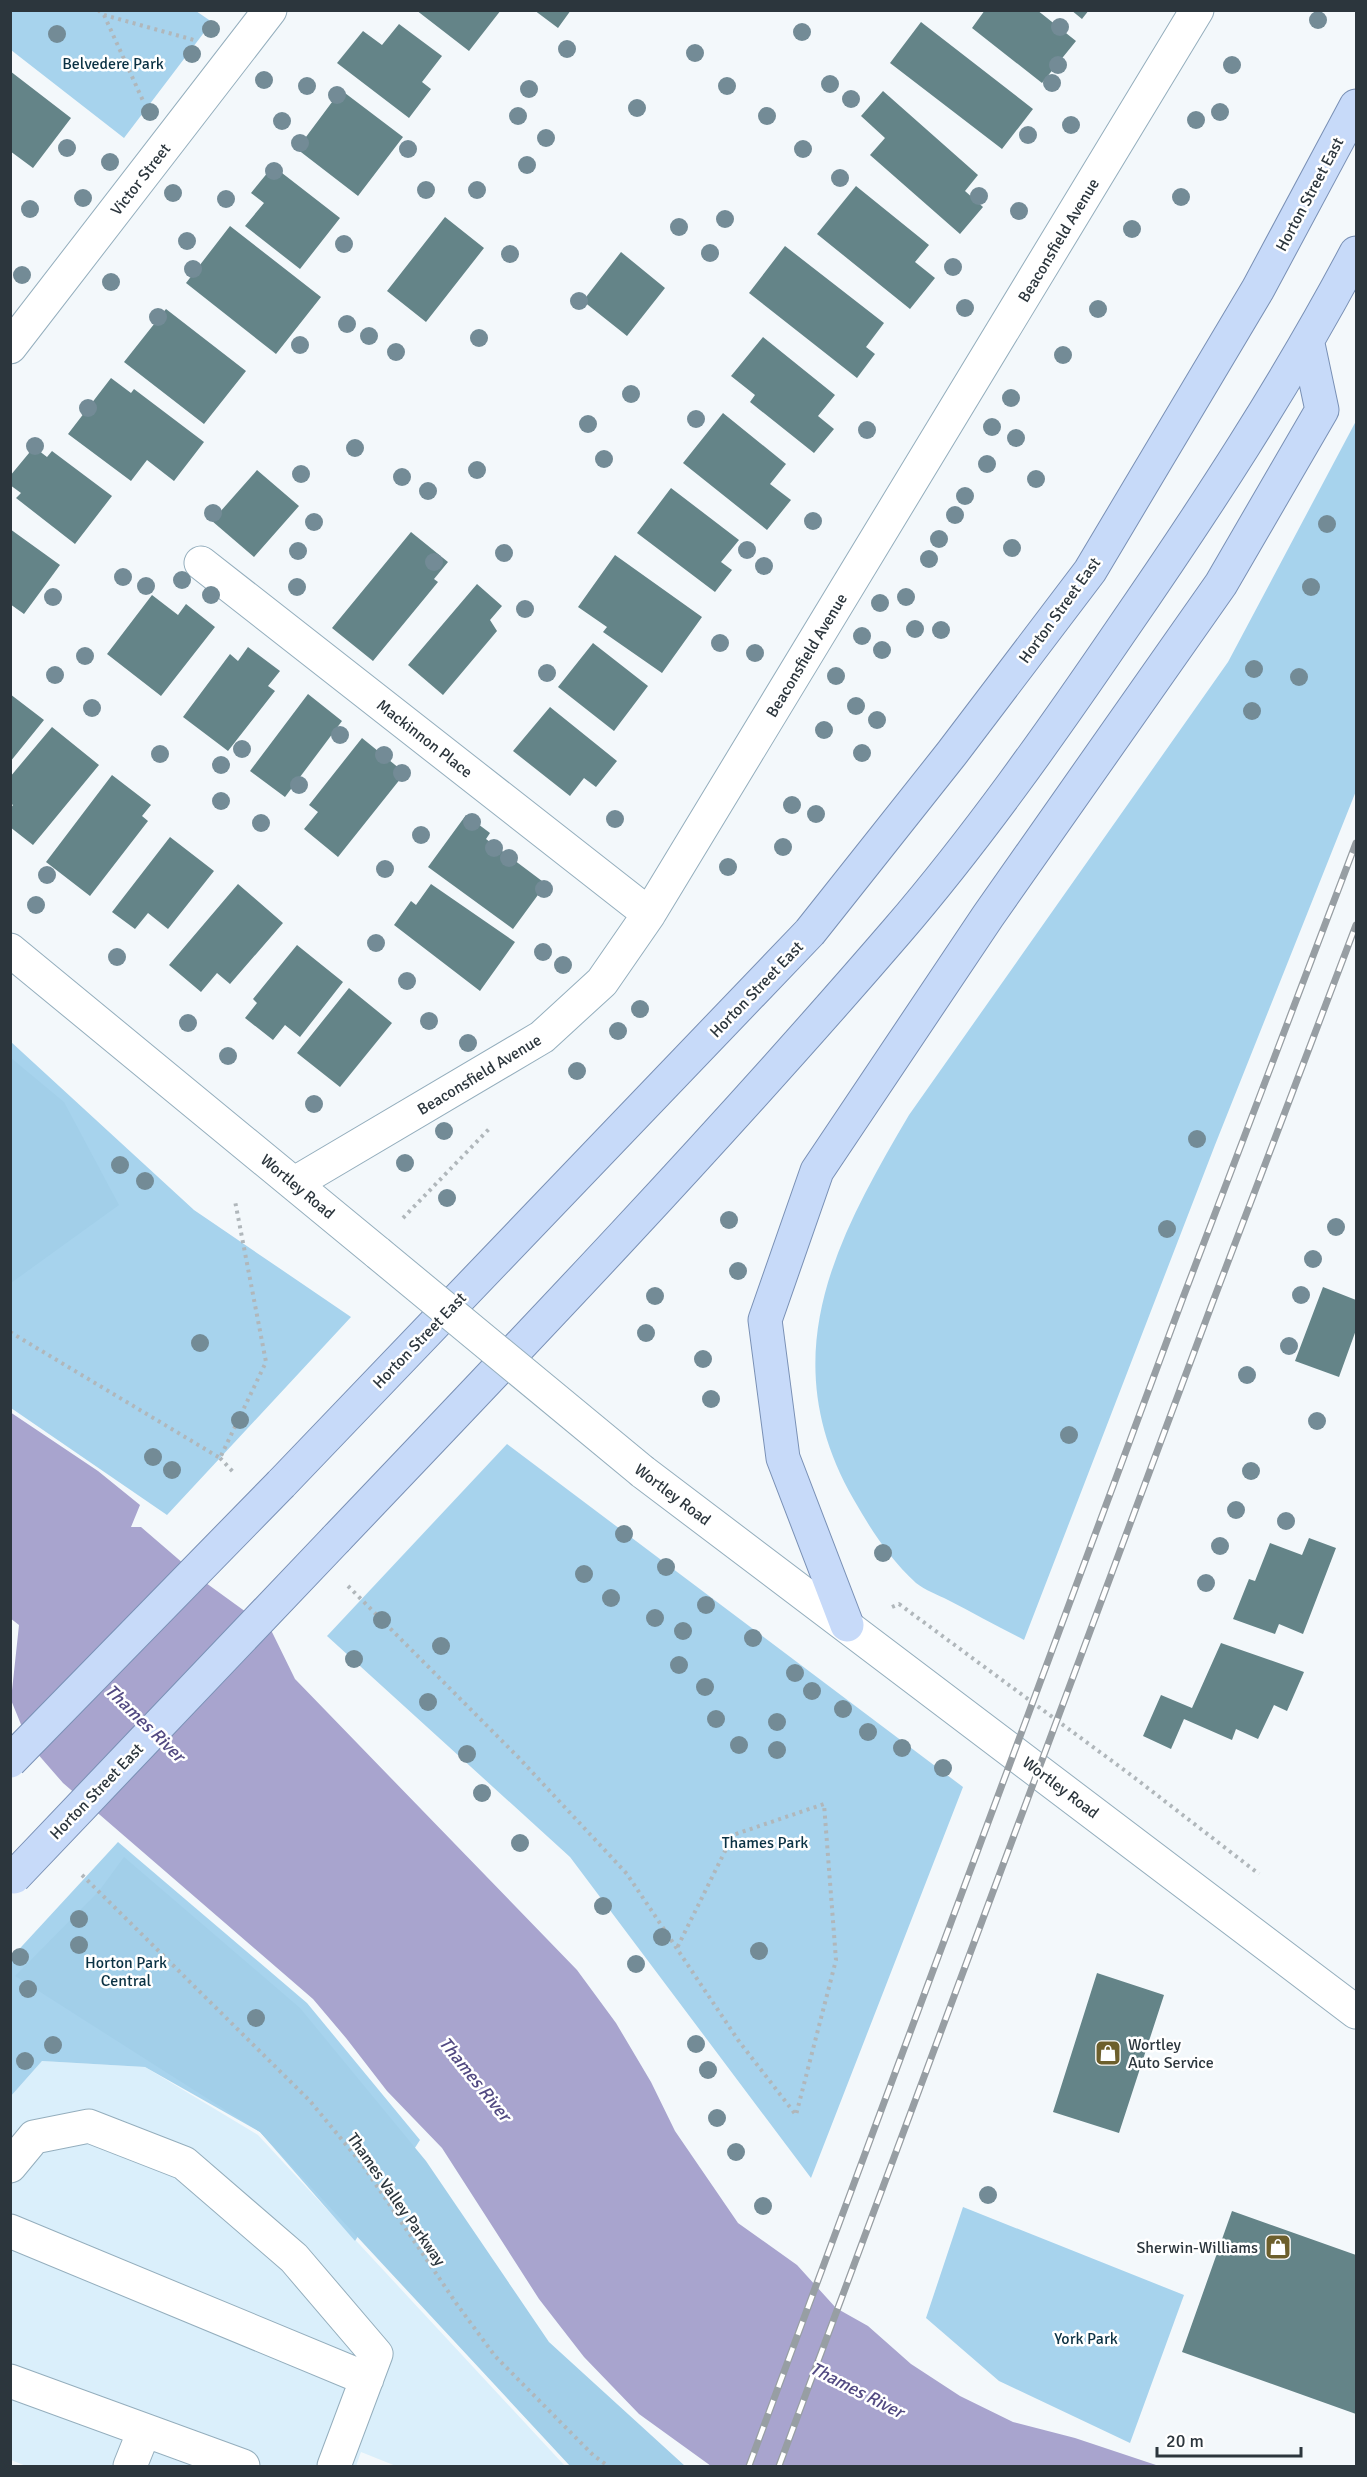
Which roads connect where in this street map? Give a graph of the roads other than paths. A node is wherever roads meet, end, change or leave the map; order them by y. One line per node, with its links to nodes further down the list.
1 (270, 10): 6 (street, Victor Street)
2 (1197, 10): 8 (street, Beaconsfield Avenue)
3 (1356, 106): 12 (main road, Horton Street East, bridge)
4 (1356, 253): 5 (main road, Horton Street East)
5 (1308, 344): 11 (main road); 13 (main road, Horton Street East, bridge)
6 (10, 347)
7 (201, 563): 8 (street, Mackinnon Place)
8 (649, 914): 10 (street, Beaconsfield Avenue)
9 (10, 950): 10 (street, Wortley Road)
10 (295, 1183): 11 (street, Wortley Road, bridge)
11 (847, 1625): 14 (street, Wortley Road)
12 (10, 1761)
13 (12, 1879)
14 (1356, 2012)
15 (10, 2166): 17 (street)
16 (10, 2231): 17 (street)
17 (367, 2379): 22 (street)
18 (10, 2381): 19 (street)
19 (144, 2431): 20 (street); 21 (street)
20 (130, 2466)
21 (243, 2466)
22 (334, 2466)

